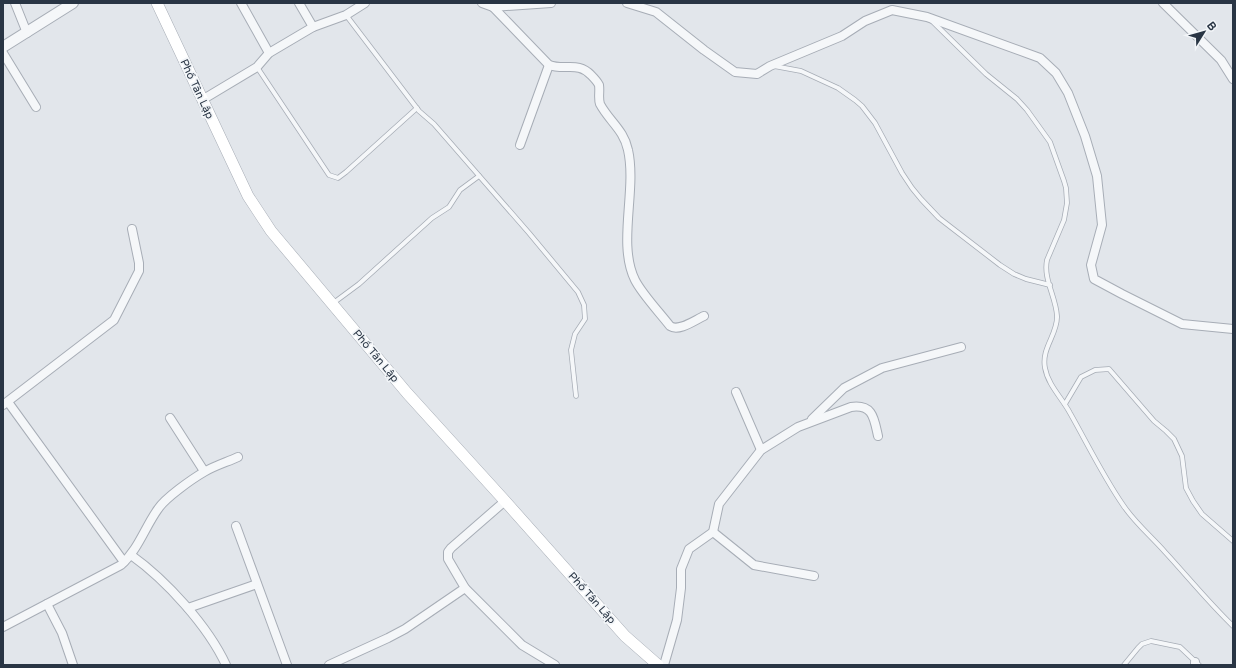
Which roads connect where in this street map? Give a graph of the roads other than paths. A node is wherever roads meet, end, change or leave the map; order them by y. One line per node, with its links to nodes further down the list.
1 (15, 3): 15 (street)
2 (73, 3): 15 (street)
3 (157, 3): 23 (main road, Phố Tân Lập)
4 (241, 3): 18 (street)
5 (299, 3): 14 (street)
6 (365, 3): 12 (street)
7 (482, 3): 11 (street)
8 (551, 3): 11 (street)
9 (627, 3): 20 (street)
10 (1163, 3): 22 (street)
11 (494, 7): 19 (street)
12 (346, 15): 14 (street); 25 (lane)
13 (928, 17): 20 (street); 29 (lane); 32 (street)
14 (313, 28): 18 (street)
15 (26, 33): 16 (street)
16 (3, 48)
17 (3, 53): 24 (street)
18 (269, 53): 21 (street)
19 (549, 65): 26 (street); 31 (street)
20 (770, 66): 29 (lane)
21 (257, 67): 23 (street); 25 (lane)
22 (1233, 79)
23 (202, 100): 30 (main road, Phố Tân Lập)
24 (36, 107)
25 (417, 108): 27 (lane)
26 (520, 145)
27 (479, 176): 30 (lane); 35 (lane)
28 (132, 229): 36 (street)
29 (1050, 285): 37 (lane)
30 (332, 304): 44 (main road, Phố Tân Lập)
31 (704, 316)
32 (1233, 329)
33 (961, 347): 39 (street)
34 (736, 392): 41 (street)
35 (576, 396)
36 (5, 403): 49 (street)
37 (1065, 404): 47 (lane); 55 (lane)
38 (170, 418): 43 (street)
39 (810, 421): 40 (street); 41 (street)
40 (878, 436)
41 (761, 450): 46 (street)
42 (238, 457): 43 (street)
43 (204, 471): 48 (street)
44 (505, 500): 52 (street); 63 (main road, Phố Tân Lập)
45 (236, 526): 51 (street)
46 (713, 532): 50 (street); 64 (street)
47 (1233, 541)
48 (130, 555): 49 (street); 54 (street)
49 (124, 562): 53 (street)
50 (814, 576)
51 (257, 584): 54 (street); 60 (street)
52 (465, 588): 61 (street); 62 (street)
53 (47, 604): 56 (street); 58 (street)
54 (188, 608): 59 (street)
55 (1233, 626)
56 (3, 627)
57 (1196, 664): 65 (lane)
58 (73, 665)
59 (226, 665)
60 (287, 665)
61 (329, 665)
62 (555, 665)
63 (658, 665)
64 (664, 665)
65 (1124, 665)

